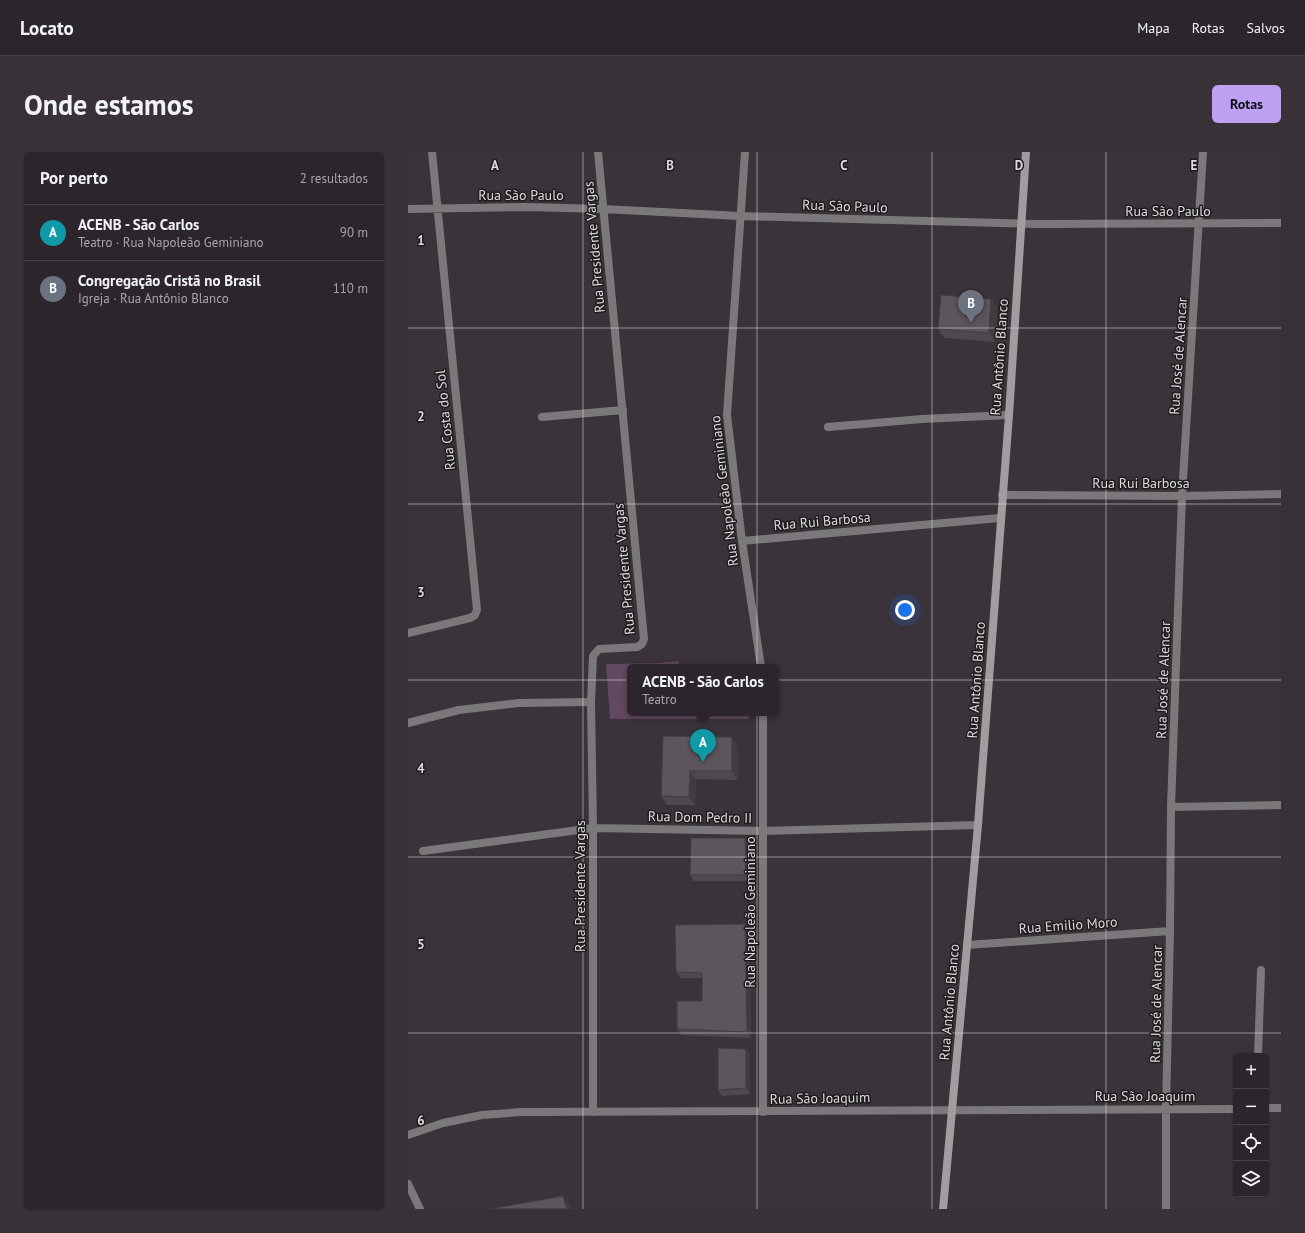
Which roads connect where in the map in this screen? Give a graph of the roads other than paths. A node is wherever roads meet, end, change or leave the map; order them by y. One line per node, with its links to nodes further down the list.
1 (432, 152): 6 (street, Rua Costa do Sol)
2 (598, 152): 8 (street, Rua Presidente Vargas)
3 (745, 152): 9 (street, Rua Napoleão Geminiano)
4 (1026, 152): 11 (street, Rua Antônio Blanco)
5 (1203, 152): 12 (street, Rua José de Alencar)
6 (437, 208): 7 (street, Rua São Paulo); 8 (street, Rua São Paulo); 22 (street, Rua Costa do Sol)
7 (408, 209)
8 (604, 209): 9 (street, Rua São Paulo); 13 (street, Rua Presidente Vargas)
9 (740, 216): 11 (street, Rua São Paulo); 21 (street, Rua Napoleão Geminiano)
10 (1281, 223): 12 (street, Rua São Paulo)
11 (1021, 224): 12 (street, Rua São Paulo); 14 (street, Rua Antônio Blanco)
12 (1199, 224): 19 (street, Rua José de Alencar)
13 (623, 410): 15 (street); 24 (street, Rua Presidente Vargas)
14 (1009, 415): 16 (street); 18 (street, Rua Antônio Blanco)
15 (542, 417)
16 (828, 427)
17 (1281, 494): 19 (street, Rua Rui Barbosa)
18 (1002, 496): 19 (street, Rua Rui Barbosa); 20 (street, Rua Antônio Blanco)
19 (1182, 496): 28 (street, Rua José de Alencar)
20 (1000, 518): 21 (street, Rua Rui Barbosa); 29 (street, Rua Antônio Blanco)
21 (742, 542): 23 (street, Rua Napoleão Geminiano)
22 (408, 633)
23 (760, 664)
24 (592, 702): 26 (street); 30 (street, Rua Presidente Vargas)
25 (763, 716): 31 (street, Rua Napoleão Geminiano)
26 (408, 723)
27 (1281, 805): 28 (street)
28 (1171, 807): 33 (street, Rua José de Alencar)
29 (978, 825): 31 (street, Rua Dom Pedro II); 34 (street, Rua Antônio Blanco)
30 (593, 828): 31 (street, Rua Dom Pedro II); 32 (street, Rua Dom Pedro II); 42 (street, Rua Presidente Vargas)
31 (763, 830): 43 (street, Rua Napoleão Geminiano)
32 (423, 851)
33 (1170, 931): 34 (street, Rua Emilio Moro); 41 (street, Rua José de Alencar)
34 (967, 945): 40 (street, Rua Antônio Blanco)
35 (1261, 970): 36 (street)
36 (1258, 1053)
37 (1269, 1108): 38 (street)
38 (1281, 1108)
39 (1233, 1109): 41 (street, Rua São Joaquim)
40 (952, 1110): 41 (street, Rua São Joaquim); 43 (street, Rua São Joaquim); 47 (street, Rua Antônio Blanco)
41 (1166, 1110): 48 (street, Rua José de Alencar)
42 (593, 1112): 43 (street, Rua São Joaquim); 44 (street, Rua São Joaquim)
43 (763, 1112)
44 (408, 1135)
45 (408, 1184): 46 (street)
46 (420, 1209)
47 (943, 1209)
48 (1166, 1209)

